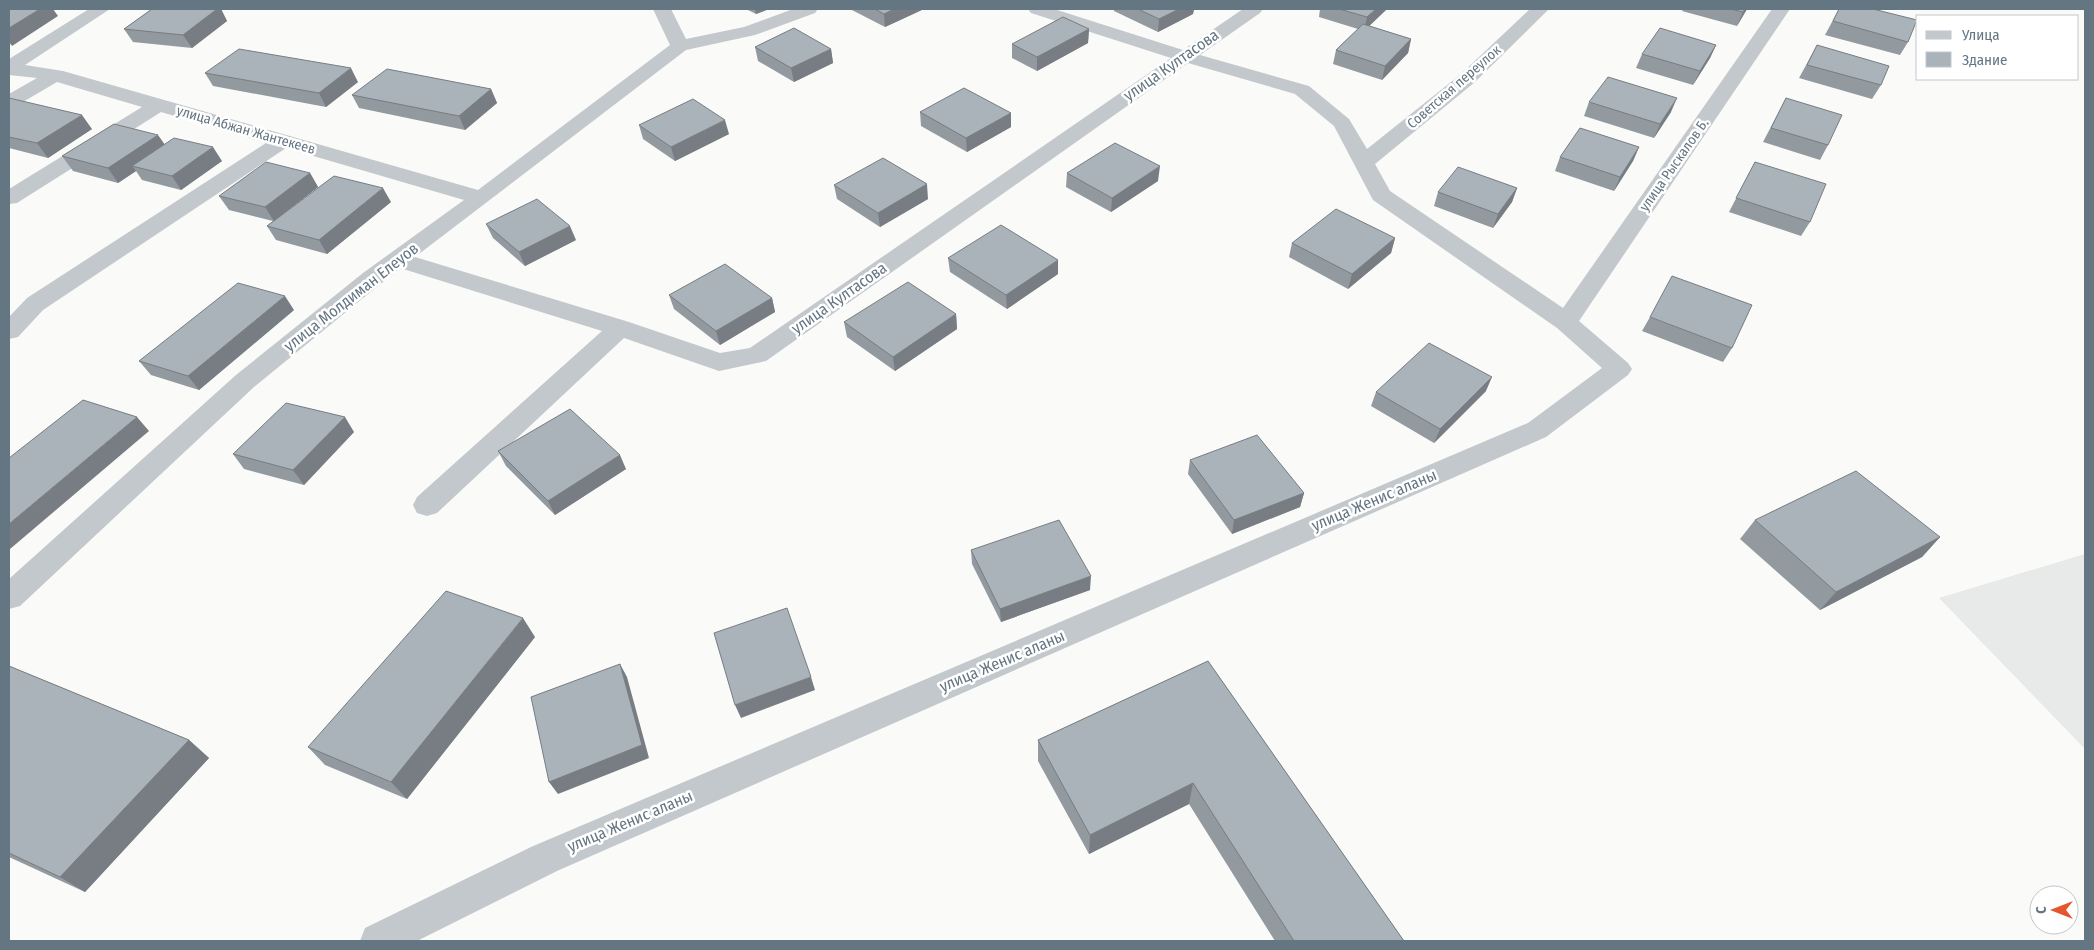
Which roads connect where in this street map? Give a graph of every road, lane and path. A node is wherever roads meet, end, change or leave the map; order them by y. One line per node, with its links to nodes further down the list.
1 (101, 9): 10 (street)
2 (662, 9): 8 (street)
3 (810, 9): 8 (street)
4 (1037, 9): 9 (street)
5 (1254, 9): 9 (street, улица Култасова)
6 (1540, 9): 15 (street, Советская переулок)
7 (1781, 9): 19 (street, улица Рыскалов Б.)
8 (680, 46): 17 (street, улица Молдиман Елеуов)
9 (1183, 56): 15 (street); 20 (street, улица Култасова)
10 (9, 68): 11 (street, улица Абжан Жантекеев)
11 (56, 76): 12 (street); 13 (street, улица Абжан Жантекеев)
12 (9, 102)
13 (159, 105): 14 (street, улица Абжан Жантекеев); 16 (street)
14 (283, 141): 17 (street, улица Абжан Жантекеев); 21 (street)
15 (1364, 162): 19 (street)
16 (9, 198)
17 (481, 198): 18 (street, улица Молдиман Елеуов)
18 (397, 258): 20 (street, улица Култасова); 23 (street, улица Молдиман Елеуов)
19 (1566, 322): 24 (street, улица Женис аланы)
20 (620, 328): 22 (street)
21 (9, 331)
22 (427, 505)
23 (12, 589)
24 (378, 941)

